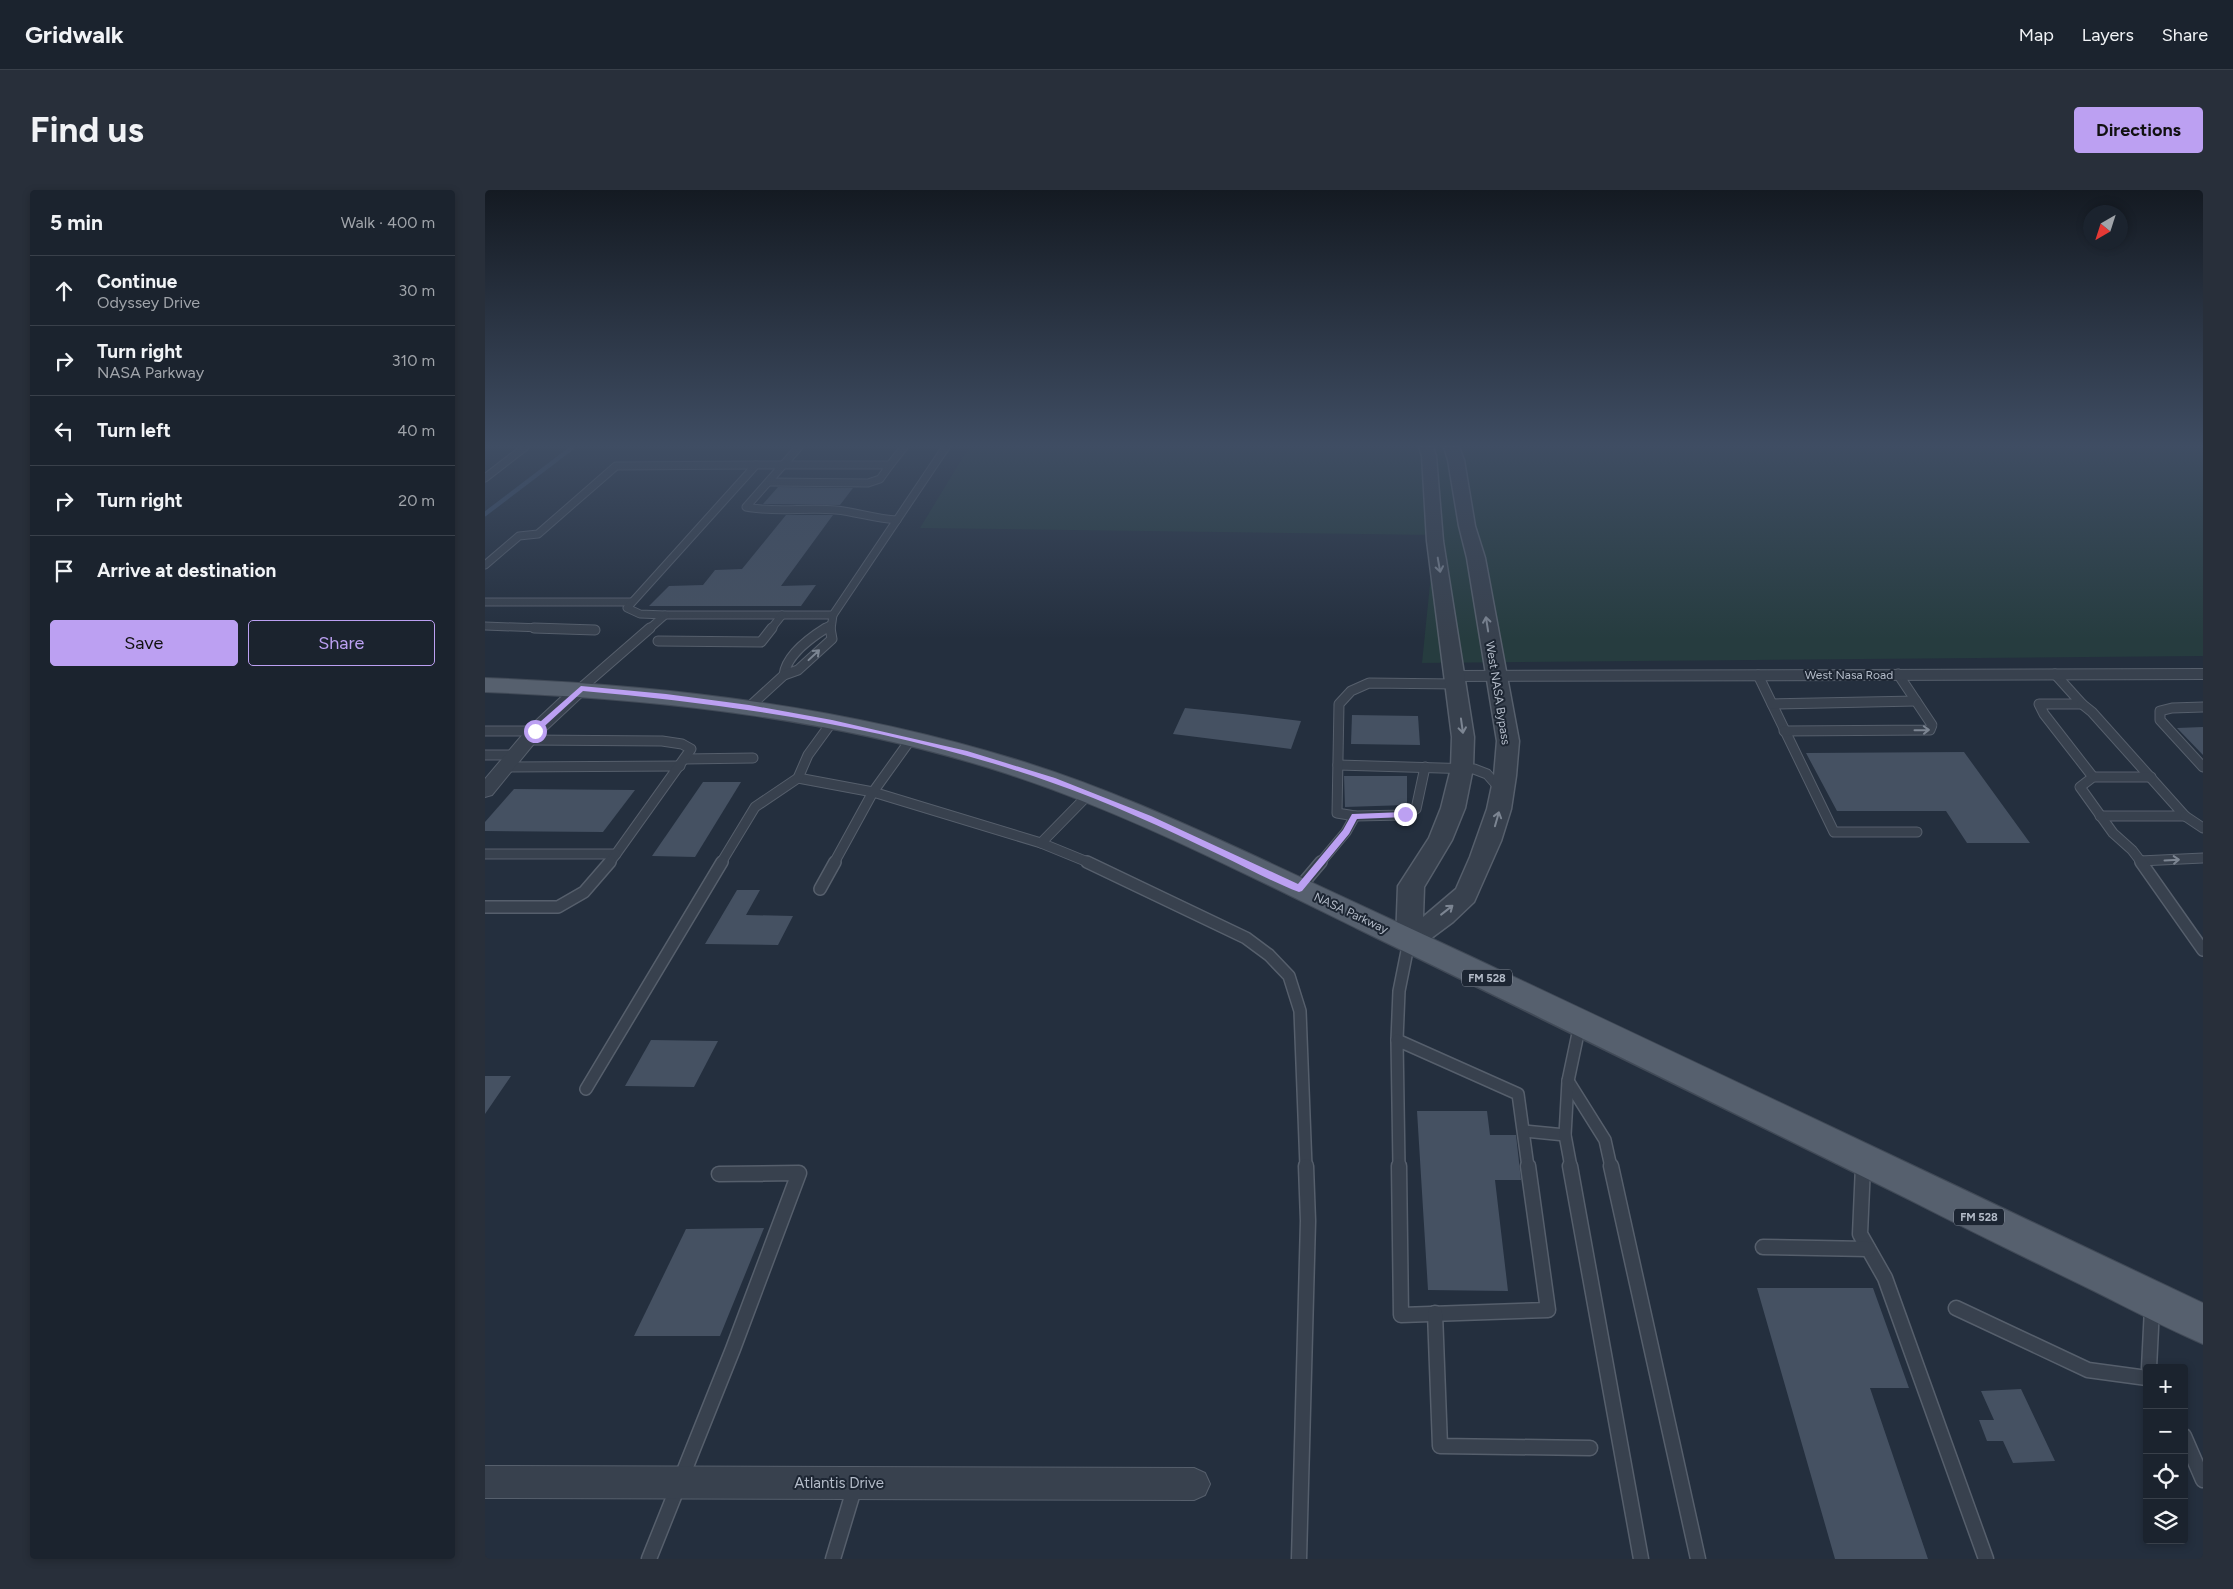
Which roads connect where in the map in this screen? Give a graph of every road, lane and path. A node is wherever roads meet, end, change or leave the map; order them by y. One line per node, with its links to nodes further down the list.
1 (565, 511): 8 (lane)
2 (714, 511): 10 (lane)
3 (840, 511): 7 (lane)
4 (903, 511): 7 (lane)
5 (1433, 511): 24 (street, one-way to 24)
6 (1465, 511): 23 (street, West NASA Bypass, one-way to 6)
7 (897, 520): 13 (lane)
8 (485, 565)
9 (485, 602): 10 (lane)
10 (631, 602): 11 (lane)
11 (665, 615): 12 (lane); 26 (lane)
12 (782, 615): 13 (lane); 17 (lane)
13 (833, 615): 14 (lane)
14 (830, 625): 22 (lane); 22 (lane, one-way to 14)
15 (485, 626): 16 (lane)
16 (595, 630)
17 (657, 641)
18 (1898, 674): 19 (street, West Nasa Road); 21 (street, West Nasa Road); 27 (lane)
19 (2055, 674): 20 (street, West Nasa Road); 29 (lane)
20 (2203, 674)
21 (1758, 675): 23 (street, West Nasa Road); 28 (lane)
22 (784, 676): 30 (lane)
23 (1496, 676): 24 (street, West Nasa Road); 51 (street, West NASA Bypass)
24 (1455, 680): 41 (lane); 44 (street, one-way to 44)
25 (485, 685): 26 (main road, NASA Parkway / FM 528)
26 (581, 688): 30 (main road, NASA Parkway / FM 528); 35 (street)
27 (1916, 701): 28 (lane); 34 (lane, one-way to 27)
28 (1772, 704): 34 (lane)
29 (2082, 704): 45 (lane); 46 (lane)
30 (749, 707): 32 (main road, NASA Parkway / FM 528)
31 (2203, 708): 43 (lane)
32 (832, 722): 36 (main road, NASA Parkway / FM 528); 47 (lane)
33 (485, 731): 35 (lane)
34 (1784, 731): 56 (lane)
35 (531, 736): 39 (street); 40 (lane)
36 (911, 739): 49 (lane); 50 (main road, NASA Parkway / FM 528)
37 (485, 755): 39 (lane)
38 (753, 758): 40 (lane)
39 (511, 761): 40 (lane); 48 (street)
40 (682, 762): 59 (lane)
41 (1338, 765): 42 (lane); 52 (lane)
42 (1425, 767): 44 (lane); 52 (lane)
43 (2203, 767)
44 (1461, 768): 51 (lane); 65 (street)
45 (2093, 776): 46 (lane); 53 (lane)
46 (2151, 777): 54 (lane)
47 (798, 778): 49 (lane); 70 (lane)
48 (485, 791)
49 (873, 792): 57 (lane); 63 (lane)
50 (1090, 793): 57 (lane); 62 (main road, NASA Parkway / FM 528)
51 (1504, 793): 65 (street, West NASA Bypass, one-way to 51)
52 (1355, 816): 62 (lane)
53 (2101, 816): 54 (lane); 61 (lane)
54 (2185, 816): 55 (lane)
55 (2203, 828)
56 (1917, 832)
57 (1041, 843): 92 (lane)
58 (485, 854): 59 (lane)
59 (616, 854): 64 (lane)
60 (2203, 858): 61 (lane, one-way to 60)
61 (2140, 862): 66 (lane)
62 (1299, 888): 65 (main road, NASA Parkway / FM 528)
63 (820, 889)
64 (485, 907)
65 (1409, 940): 67 (main road, FM 528); 68 (lane)
66 (2203, 950)
67 (1581, 1023): 69 (lane); 73 (main road, FM 528)
68 (1397, 1040): 71 (lane); 79 (lane)
69 (1569, 1081): 72 (lane); 94 (lane)
70 (585, 1089)
71 (1524, 1131): 72 (lane); 79 (lane)
72 (1565, 1134): 93 (lane)
73 (1864, 1161): 76 (lane); 77 (main road, FM 528)
74 (719, 1174): 88 (lane)
75 (1763, 1247): 76 (lane)
76 (1869, 1249): 95 (lane)
77 (2153, 1300): 80 (main road, FM 528); 81 (lane)
78 (1956, 1308): 82 (lane)
79 (1435, 1313): 84 (lane)
80 (2203, 1324)
81 (2149, 1364)
82 (2143, 1377)
83 (2188, 1444): 85 (lane)
84 (1590, 1448)
85 (2201, 1472)
86 (485, 1482): 88 (street, Atlantis Drive)
87 (856, 1482): 88 (street, Atlantis Drive); 89 (street, Atlantis Drive); 91 (lane)
88 (680, 1483): 90 (lane)
89 (1194, 1484)
90 (649, 1559)
91 (833, 1559)
92 (1299, 1559)
93 (1641, 1559)
94 (1698, 1559)
95 (1986, 1559)

